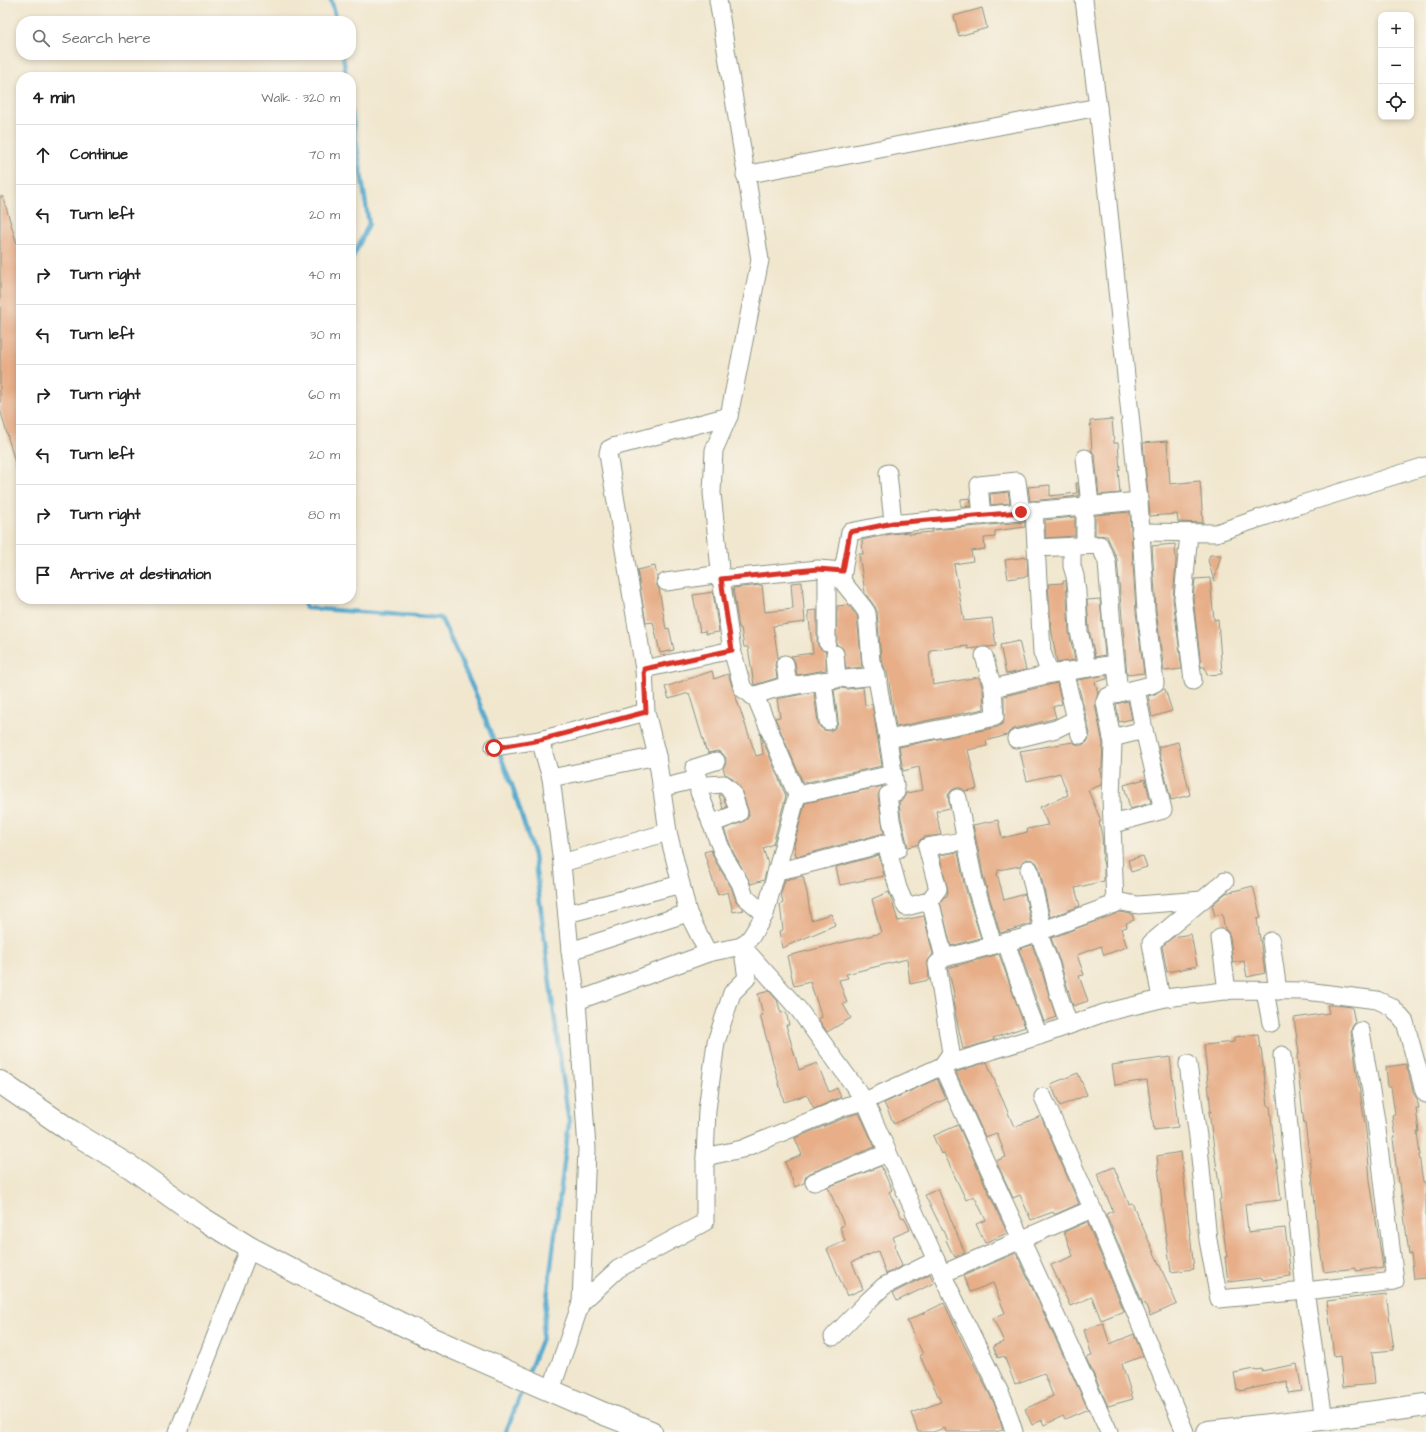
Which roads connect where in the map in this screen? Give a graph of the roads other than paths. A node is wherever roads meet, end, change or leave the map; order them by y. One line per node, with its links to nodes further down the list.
1 (718, 0): 4 (street)
2 (1084, 0): 3 (street)
3 (1098, 107): 4 (street); 9 (street)
4 (745, 175): 5 (street)
5 (729, 416): 19 (street); 26 (street)
6 (1085, 458): 10 (street)
7 (1426, 466): 15 (street)
8 (888, 473): 13 (street)
9 (1139, 500): 10 (street); 14 (street)
10 (1087, 506): 11 (street); 16 (street)
11 (1028, 511): 12 (street); 12 (street); 17 (street)
12 (982, 516): 13 (street)
13 (893, 523): 18 (street)
14 (1140, 532): 15 (street); 34 (street)
15 (1188, 533): 31 (street)
16 (1079, 546): 17 (street); 24 (street); 25 (street)
17 (1036, 548): 27 (street)
18 (835, 571): 19 (street); 28 (street); 30 (street)
19 (721, 576): 20 (street); 21 (street)
20 (666, 582)
21 (732, 650): 26 (street); 36 (street)
22 (984, 656): 33 (street)
23 (785, 664): 32 (street)
24 (1116, 664): 25 (street); 35 (street)
25 (1087, 668): 27 (street)
26 (644, 669): 37 (street)
27 (1057, 672): 33 (street); 42 (street)
28 (877, 676): 29 (street); 41 (street)
29 (846, 679)
30 (823, 681): 32 (street); 38 (street)
31 (1193, 681)
32 (788, 687): 36 (street)
33 (993, 688): 41 (street)
34 (1136, 689): 35 (street); 39 (street)
35 (1119, 693): 40 (street)
36 (752, 696): 51 (street)
37 (646, 712): 43 (street); 45 (street)
38 (828, 721)
39 (1144, 730): 40 (street); 54 (street)
40 (1112, 738): 54 (street)
41 (888, 739): 47 (street)
42 (1016, 739)
43 (540, 740): 44 (street); 48 (street)
44 (494, 748)
45 (657, 756): 48 (street); 50 (street)
46 (716, 761): 49 (street)
47 (893, 774): 51 (street); 57 (street)
48 (552, 778): 58 (street)
49 (698, 784): 50 (street); 53 (street); 53 (street)
50 (662, 788): 55 (street)
51 (797, 795): 60 (street)
52 (958, 798): 56 (street)
53 (711, 824): 68 (street)
54 (1112, 824): 65 (street)
55 (668, 832): 58 (street); 62 (street)
56 (966, 842): 64 (street); 72 (street)
57 (888, 851): 60 (street); 64 (street)
58 (562, 863): 67 (street)
59 (1029, 869): 69 (street)
60 (777, 871): 68 (street)
61 (1225, 881): 63 (street)
62 (681, 884): 66 (street); 67 (street)
63 (1202, 900): 65 (street); 79 (street)
64 (929, 901): 76 (street)
65 (1115, 901): 69 (street)
66 (688, 913): 74 (street); 75 (street)
67 (567, 914): 74 (street)
68 (765, 914): 73 (street)
69 (1040, 931): 72 (street); 82 (street)
70 (1220, 938): 77 (street)
71 (1271, 942): 78 (street)
72 (1000, 944): 76 (street); 84 (street)
73 (742, 946): 75 (street); 91 (street); 93 (street)
74 (570, 951): 80 (street)
75 (708, 953): 80 (street)
76 (944, 958): 87 (street)
77 (1227, 991): 78 (street); 79 (street)
78 (1271, 991): 81 (street); 89 (street)
79 (1161, 999): 82 (street)
80 (577, 1001): 100 (street)
81 (1271, 1023)
82 (1069, 1025): 84 (street)
83 (1362, 1031): 99 (street)
84 (1039, 1036): 87 (street)
85 (1282, 1054): 99 (street)
86 (1188, 1064): 99 (street)
87 (942, 1066): 91 (street); 96 (street)
88 (0, 1082): 97 (street)
89 (1426, 1094)
90 (1043, 1097): 95 (street)
91 (864, 1101): 92 (street); 93 (street)
92 (888, 1153): 94 (street); 98 (street)
93 (705, 1158): 100 (street)
94 (814, 1182)
95 (1092, 1209): 96 (street); 109 (street)
96 (1021, 1240): 98 (street); 108 (street)
97 (250, 1248): 102 (street); 105 (street)
98 (939, 1267): 101 (street); 107 (street)
99 (1305, 1291): 104 (street)
100 (581, 1303): 102 (street)
101 (833, 1337)
102 (542, 1386): 106 (street)
103 (1426, 1405): 104 (street)
104 (1324, 1419): 110 (street)
105 (178, 1432)
106 (651, 1432)
107 (1014, 1432)
108 (1109, 1432)
109 (1185, 1432)
110 (1208, 1432)

